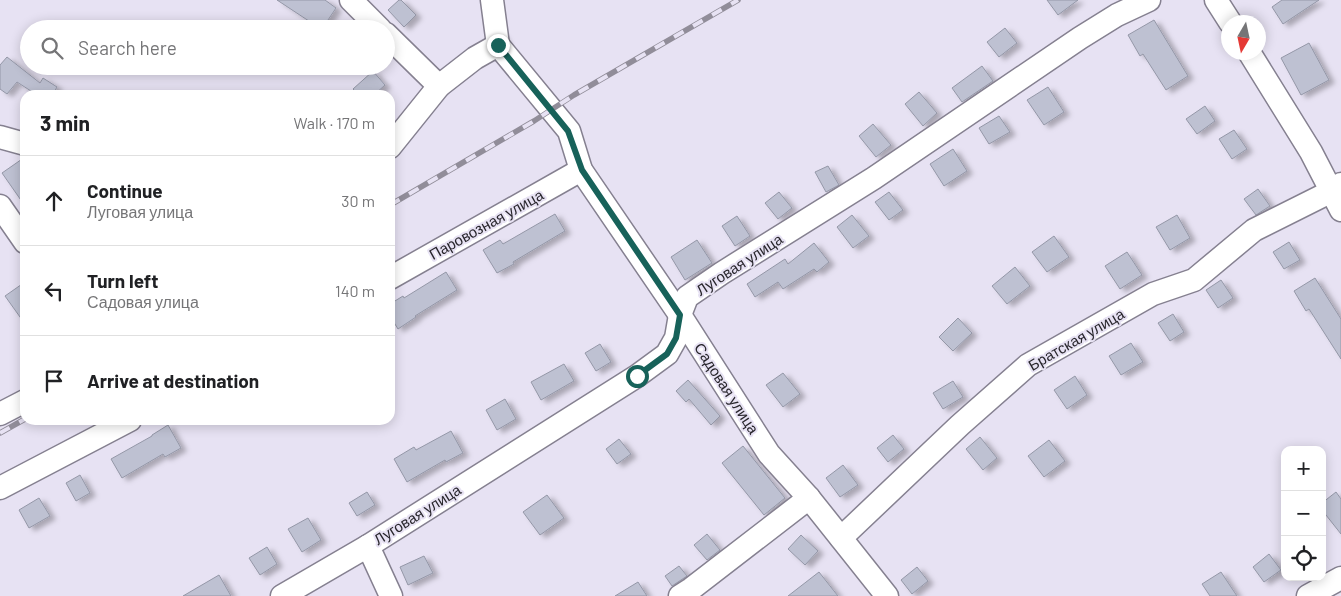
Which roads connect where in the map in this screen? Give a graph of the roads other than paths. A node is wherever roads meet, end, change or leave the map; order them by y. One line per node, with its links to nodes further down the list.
1 (351, 0): 6 (street)
2 (492, 0): 8 (street)
3 (1148, 0): 19 (street, Луговая улица)
4 (1216, 0): 5 (street)
5 (1226, 15)
6 (371, 20)
7 (395, 43): 10 (street)
8 (498, 45): 10 (street); 14 (street, Садовая улица)
9 (1253, 60): 15 (street)
10 (439, 86): 12 (street)
11 (0, 136): 13 (street)
12 (395, 141)
13 (20, 142)
14 (582, 170): 18 (street, Паровозная улица); 19 (street, Садовая улица)
15 (1338, 195): 25 (street, Братская улица)
16 (0, 206): 17 (street)
17 (20, 235)
18 (395, 275)
19 (680, 315): 24 (street, Садовая улица); 26 (street, Луговая улица)
20 (20, 404): 21 (street)
21 (0, 414)
22 (120, 425): 23 (street)
23 (0, 488)
24 (809, 498): 25 (street, Садовая улица); 30 (street)
25 (841, 538): 31 (street, Садовая улица)
26 (368, 546): 28 (street, Луговая улица); 29 (street)
27 (1341, 578): 32 (street)
28 (282, 596)
29 (391, 596)
30 (680, 596)
31 (888, 596)
32 (1308, 596)

